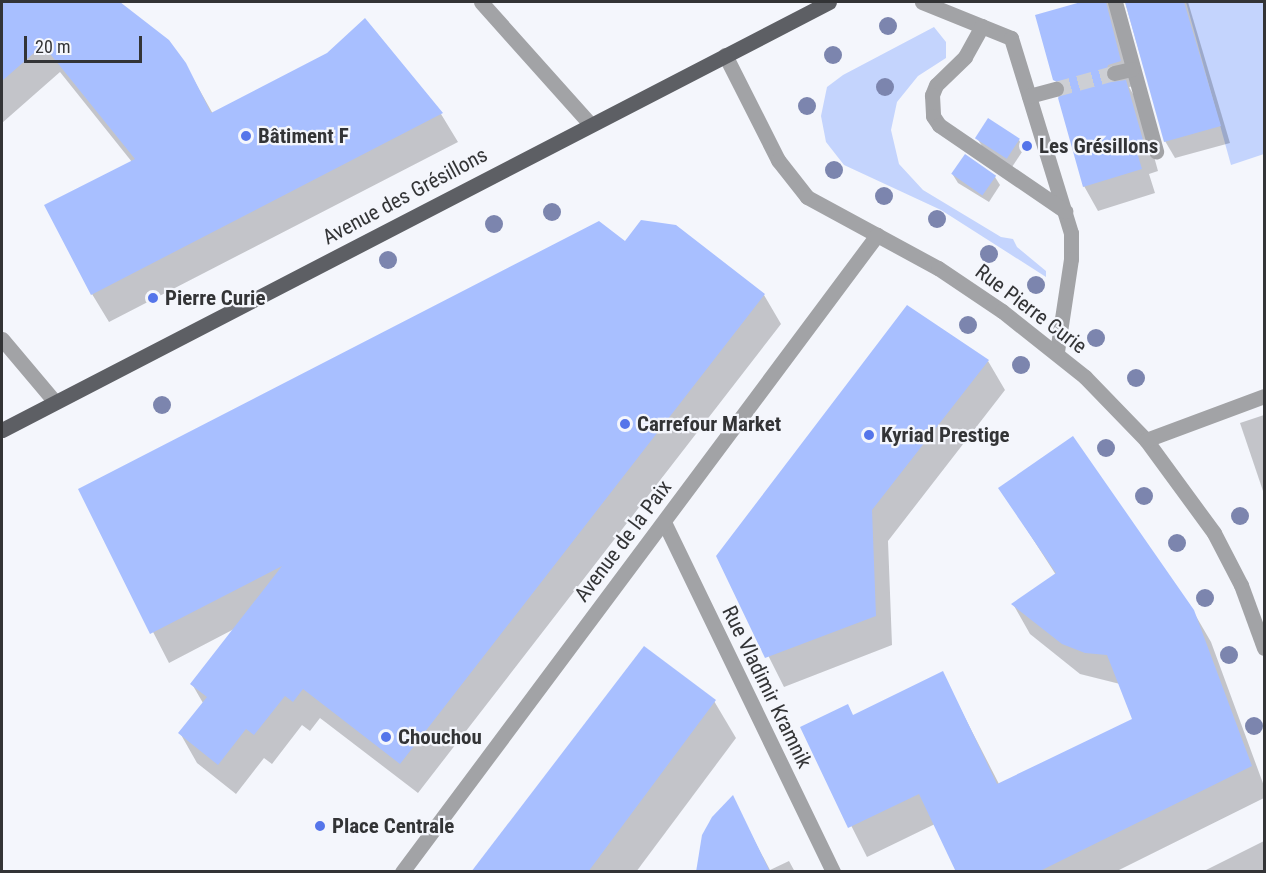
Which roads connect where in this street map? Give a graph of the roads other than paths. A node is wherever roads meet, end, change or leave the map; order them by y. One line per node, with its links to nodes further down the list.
1 (481, 2): 11 (street)
2 (829, 2): 6 (main road, Avenue des Grésillons)
3 (922, 2): 5 (street)
4 (1115, 2): 7 (street)
5 (982, 26): 10 (street); 13 (street)
6 (725, 55): 11 (main road, Avenue des Grésillons); 14 (street, Rue Pierre Curie)
7 (1132, 69): 8 (street); 12 (street)
8 (1114, 73)
9 (1056, 89): 10 (street)
10 (1029, 96): 13 (street)
11 (590, 124): 18 (main road, Avenue des Grésillons)
12 (1156, 151)
13 (1065, 211): 16 (street)
14 (877, 235): 16 (street, Rue Pierre Curie); 21 (street, Avenue de la Paix)
15 (2, 339): 18 (street)
16 (1057, 352): 20 (street, Rue Pierre Curie)
17 (1264, 396): 20 (street)
18 (55, 402): 19 (main road, Avenue des Grésillons)
19 (2, 430)
20 (1146, 440): 22 (street, Rue Pierre Curie)
21 (664, 522): 23 (street, Avenue de la Paix); 24 (street, Rue Vladimir Kramnik)
22 (1264, 648)
23 (402, 872)
24 (833, 872)

